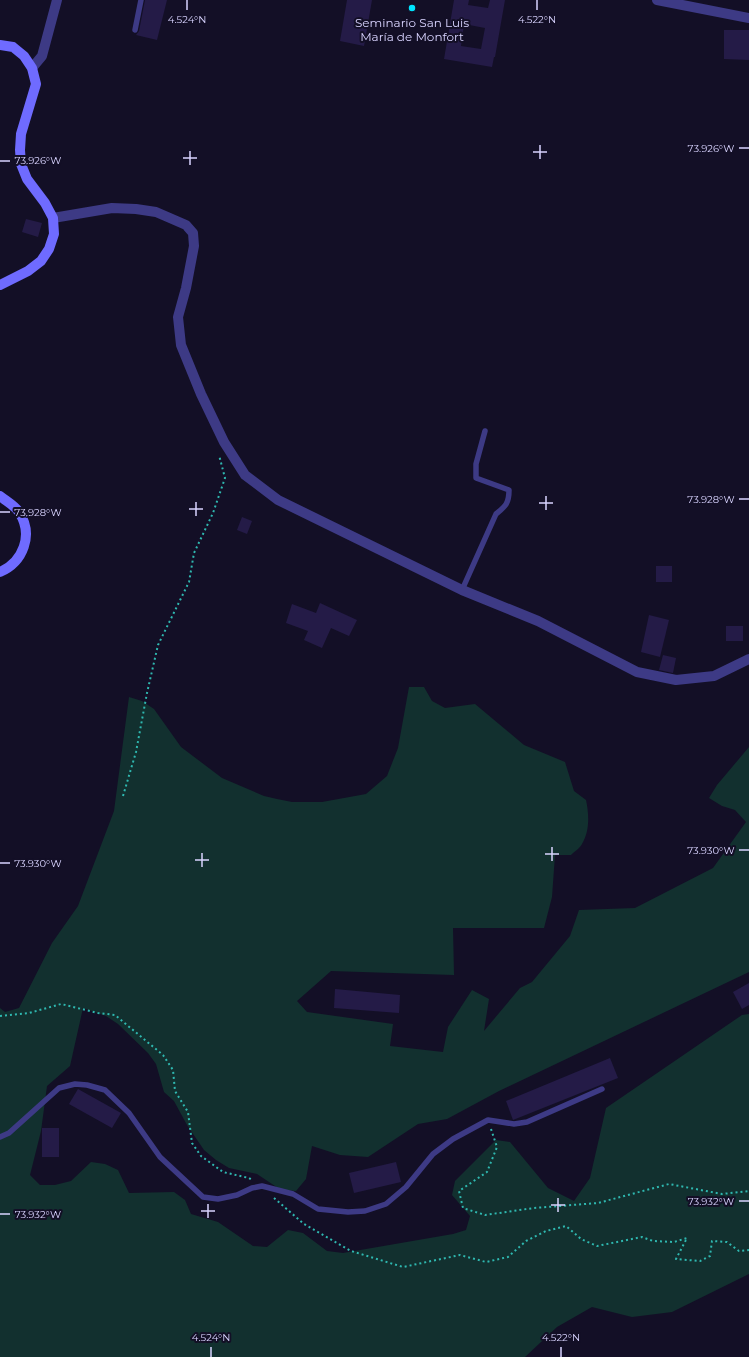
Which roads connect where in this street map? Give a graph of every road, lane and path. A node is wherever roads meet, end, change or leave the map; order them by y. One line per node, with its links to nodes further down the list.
1 (57, 0): 7 (street)
2 (141, 0): 5 (lane)
3 (657, 0): 4 (street)
4 (749, 18)
5 (135, 30)
6 (0, 45): 7 (main road)
7 (32, 68): 8 (main road)
8 (53, 218): 9 (main road); 14 (street)
9 (0, 284)
10 (485, 431): 14 (lane)
11 (219, 453): 16 (path)
12 (0, 496): 13 (main road)
13 (0, 572)
14 (462, 590): 15 (street)
15 (749, 659)
16 (122, 796)
17 (0, 1016): 21 (path)
18 (602, 1088): 19 (lane)
19 (488, 1120): 21 (lane); 22 (path)
20 (0, 1137): 21 (lane)
21 (262, 1186): 23 (path)
22 (749, 1191)
23 (749, 1250)

